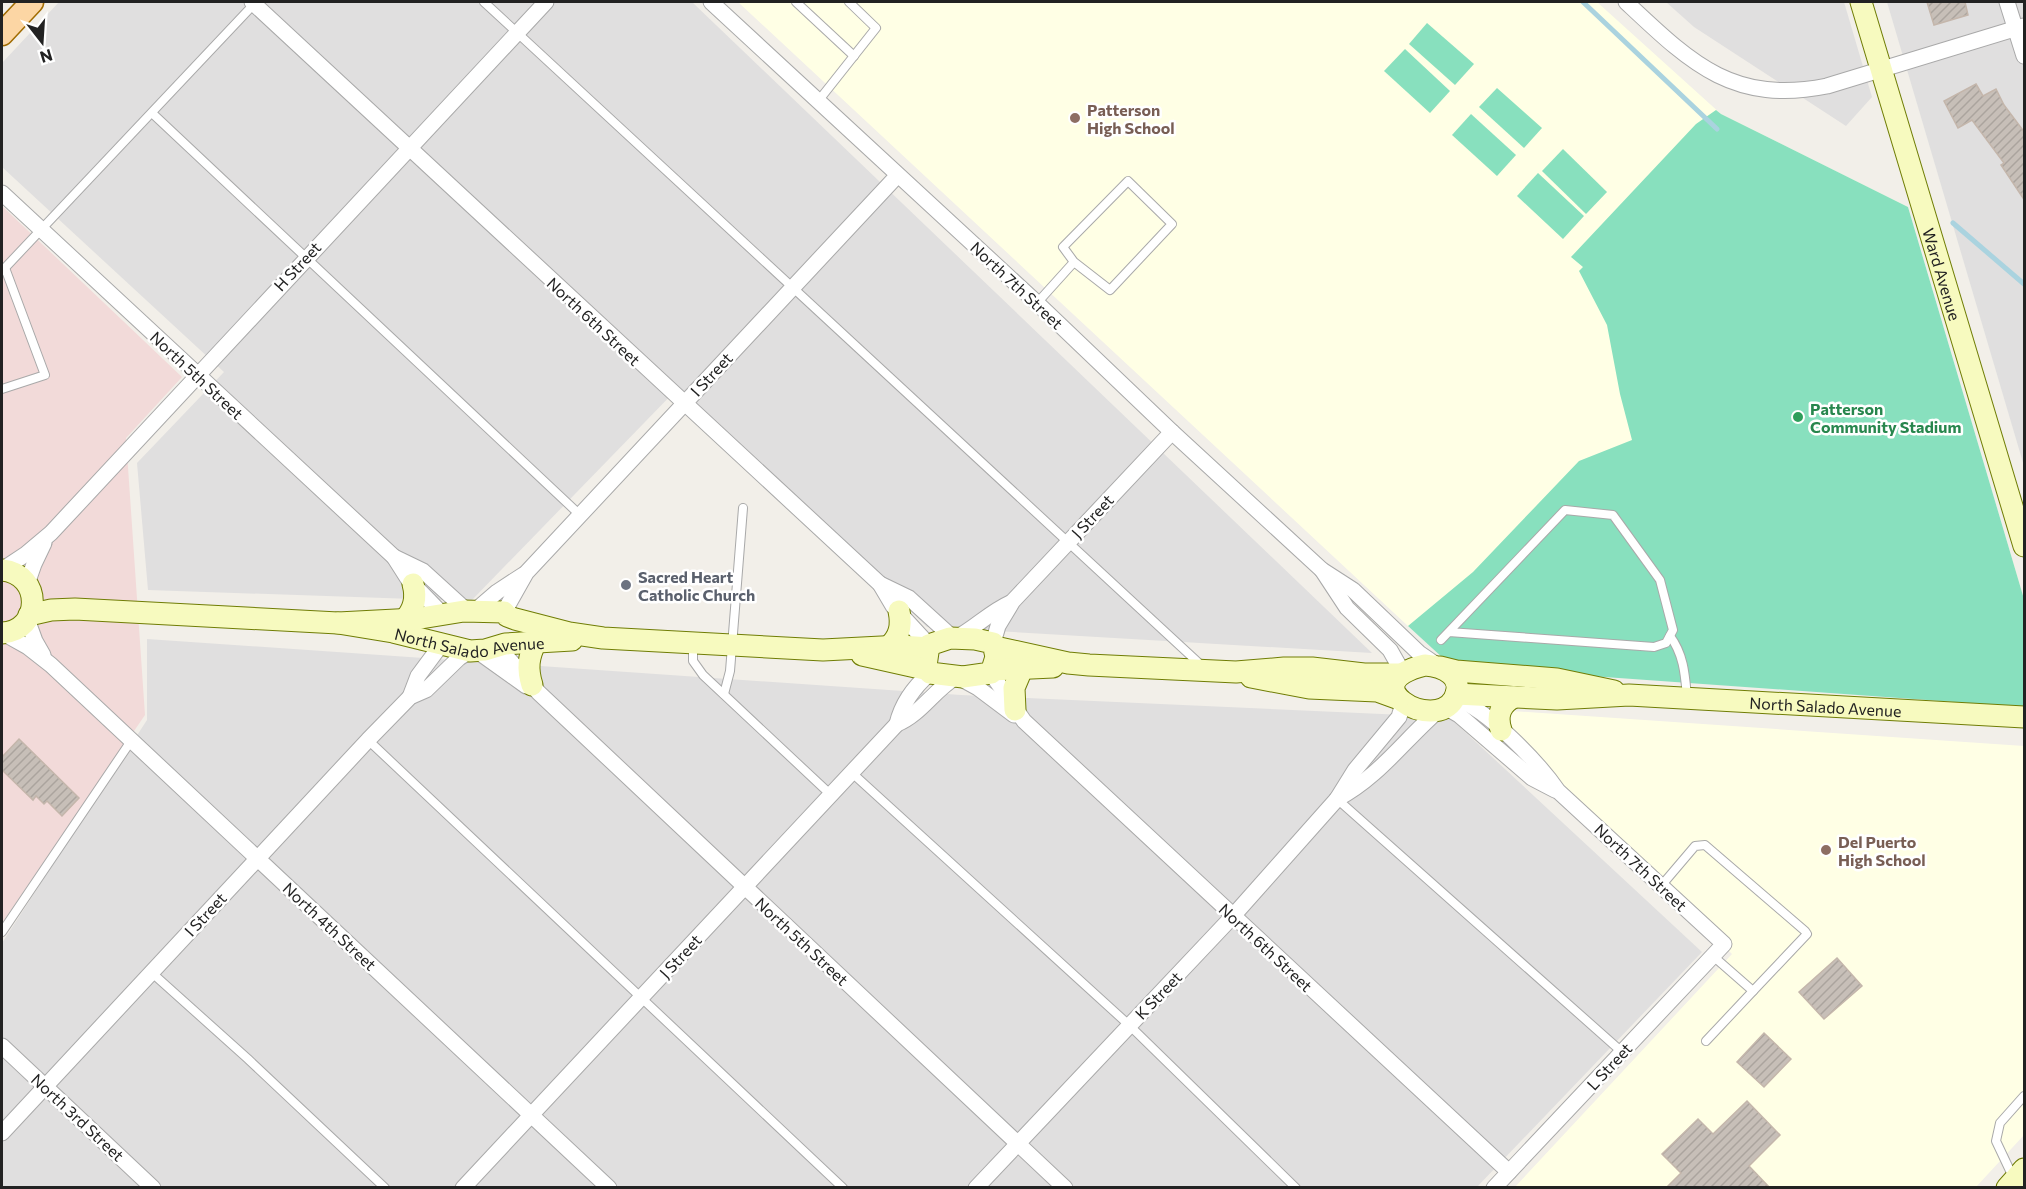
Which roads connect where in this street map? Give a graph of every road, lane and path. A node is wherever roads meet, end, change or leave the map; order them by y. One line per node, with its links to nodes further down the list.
1 (32, 2): 13 (main road)
2 (255, 2): 18 (lane); 19 (street, North 6th Street)
3 (484, 2): 12 (lane)
4 (546, 2): 12 (street, H Street)
5 (711, 2): 17 (street, North 7th Street)
6 (796, 2): 14 (lane)
7 (849, 2): 14 (lane)
8 (1626, 2): 16 (street)
9 (1861, 2): 16 (main road, Ward Avenue)
10 (2007, 2): 11 (street)
11 (2020, 28): 15 (street); 16 (street)
12 (517, 32): 19 (street, H Street); 26 (lane)
13 (2, 34)
14 (854, 56): 17 (lane)
15 (2025, 56)
16 (1882, 70): 36 (main road, Ward Avenue)
17 (819, 100): 20 (street, North 7th Street)
18 (152, 113): 22 (lane); 23 (lane)
19 (409, 148): 23 (street, H Street); 30 (street, North 6th Street)
20 (897, 176): 26 (street, I Street); 27 (street, North 7th Street)
21 (2, 193): 22 (street, North 5th Street)
22 (41, 230): 25 (lane); 28 (street, North 5th Street)
23 (305, 258): 28 (street, H Street); 33 (lane)
24 (1074, 262): 24 (lane); 27 (lane)
25 (3, 269): 29 (lane)
26 (793, 287): 30 (street, I Street); 35 (lane)
27 (1037, 303): 31 (street, North 7th Street)
28 (196, 375): 34 (street, H Street); 37 (street, North 5th Street)
29 (2, 390)
30 (683, 404): 33 (street, I Street); 42 (street, North 6th Street)
31 (1172, 432): 35 (street, J Street); 39 (street, North 7th Street)
32 (743, 508): 64 (lane)
33 (579, 514): 40 (street, I Street)
34 (51, 532): 38 (street, H Street); 43 (street, H Street)
35 (1068, 542): 44 (street, J Street); 75 (lane)
36 (2025, 546)
37 (394, 557): 41 (street, North 5th Street); 46 (street, North 5th Street)
38 (2, 570): 43 (main road, North Salado Avenue)
39 (1322, 570): 71 (street, North 7th Street); 77 (street, North 7th Street)
40 (526, 573): 46 (street, I Street); 48 (street, I Street)
41 (412, 584): 49 (street, North 5th Street); 51 (main road)
42 (880, 584): 47 (street, North 6th Street); 57 (street)
43 (28, 585): 45 (main road, North Salado Avenue); 50 (main road)
44 (1013, 602): 57 (street, J Street); 62 (street, J Street)
45 (75, 609): 50 (main road, North Salado Avenue); 52 (main road, North Salado Avenue)
46 (471, 611): 48 (main road, North Salado Avenue); 49 (main road, North Salado Avenue)
47 (899, 611): 65 (main road); 66 (street, North 6th Street)
48 (506, 614): 56 (main road, North Salado Avenue); 63 (street)
49 (440, 615): 51 (main road, North Salado Avenue); 60 (street)
50 (28, 617): 54 (main road, North Salado Avenue); 69 (street, North 4th Street)
51 (404, 620): 52 (main road, North Salado Avenue)
52 (338, 623): 60 (main road, North Salado Avenue)
53 (1449, 632): 55 (lane); 55 (lane); 58 (lane)
54 (2, 633): 69 (street, North 4th Street)
55 (1670, 636): 84 (lane)
56 (603, 638): 59 (main road, North Salado Avenue); 61 (main road, North Salado Avenue)
57 (955, 638): 62 (main road, North Salado Avenue); 66 (main road, North Salado Avenue)
58 (1441, 640)
59 (536, 642): 63 (main road, North Salado Avenue); 79 (main road)
60 (440, 644): 68 (main road, North Salado Avenue); 82 (street, I Street)
61 (693, 644): 64 (main road, North Salado Avenue); 80 (lane)
62 (994, 645): 70 (main road, North Salado Avenue); 73 (main road)
63 (502, 646): 68 (main road, North Salado Avenue); 79 (street, North 5th Street)
64 (732, 646): 67 (main road, North Salado Avenue); 80 (lane)
65 (888, 647): 66 (main road, North Salado Avenue); 67 (main road, North Salado Avenue)
66 (929, 647): 74 (main road)
67 (823, 650): 74 (main road, North Salado Avenue)
68 (474, 651): 79 (street, North 5th Street); 82 (street, I Street)
69 (51, 665): 92 (street, North 4th Street)
70 (1089, 665): 72 (main road, North Salado Avenue); 75 (main road, North Salado Avenue)
71 (1439, 667): 77 (main road); 81 (main road, North Salado Avenue); 86 (main road)
72 (1022, 669): 73 (main road, North Salado Avenue); 87 (main road)
73 (992, 671): 78 (main road, North Salado Avenue); 87 (street, North 6th Street)
74 (929, 672): 78 (main road, North Salado Avenue); 89 (street, J Street)
75 (1208, 672): 76 (main road, North Salado Avenue)
76 (1236, 672): 77 (main road, North Salado Avenue); 85 (main road, North Salado Avenue)
77 (1402, 673): 85 (main road)
78 (957, 677): 87 (street, North 6th Street); 89 (street, J Street)
79 (536, 689): 99 (street, North 5th Street)
80 (724, 694): 95 (lane)
81 (1629, 695): 83 (main road, North Salado Avenue); 84 (main road, North Salado Avenue)
82 (410, 697): 91 (street, I Street)
83 (1515, 697): 86 (main road, North Salado Avenue); 90 (main road)
84 (1687, 699): 88 (main road, North Salado Avenue)
85 (1399, 700): 86 (main road); 96 (street, K Street)
86 (1449, 702): 90 (street, North 7th Street); 94 (street, North 7th Street); 96 (street, K Street)
87 (1020, 715): 100 (street, North 6th Street)
88 (2025, 717)
89 (897, 724): 93 (street, J Street)
90 (1501, 730): 94 (street, North 7th Street)
91 (368, 740): 97 (street, I Street); 106 (lane)
92 (131, 741): 97 (street, North 4th Street); 101 (lane)
93 (851, 772): 95 (street, J Street); 107 (lane)
94 (1558, 791): 98 (street, North 7th Street)
95 (830, 794): 99 (street, J Street)
96 (1337, 800): 100 (street, K Street); 110 (lane)
97 (257, 859): 104 (street, I Street); 113 (street, North 4th Street)
98 (1661, 886): 102 (street, North 7th Street); 105 (lane)
99 (744, 887): 106 (street, J Street); 115 (street, North 5th Street)
100 (1233, 916): 107 (street, K Street); 116 (street, North 6th Street)
101 (2, 932)
102 (1724, 944): 103 (street, L Street)
103 (1713, 956): 105 (lane); 110 (street, L Street)
104 (151, 972): 111 (street, I Street); 119 (lane)
105 (1753, 990): 108 (lane)
106 (642, 996): 113 (street, J Street); 122 (lane)
107 (1129, 1025): 115 (street, K Street); 125 (lane)
108 (1706, 1041)
109 (2, 1046): 111 (street, North 3rd Street)
110 (1622, 1052): 116 (street, L Street)
111 (45, 1086): 114 (street, I Street); 118 (street, North 3rd Street)
112 (2025, 1095): 117 (lane)
113 (532, 1114): 120 (street, J Street); 121 (street, North 4th Street)
114 (2, 1133)
115 (1018, 1144): 123 (street, K Street); 124 (street, North 5th Street)
116 (1509, 1172): 126 (street, L Street)
117 (2015, 1179)
118 (153, 1188)
119 (385, 1188)
120 (463, 1188)
121 (609, 1188)
122 (843, 1188)
123 (976, 1188)
124 (1065, 1188)
125 (1296, 1188)
126 (1494, 1188)

